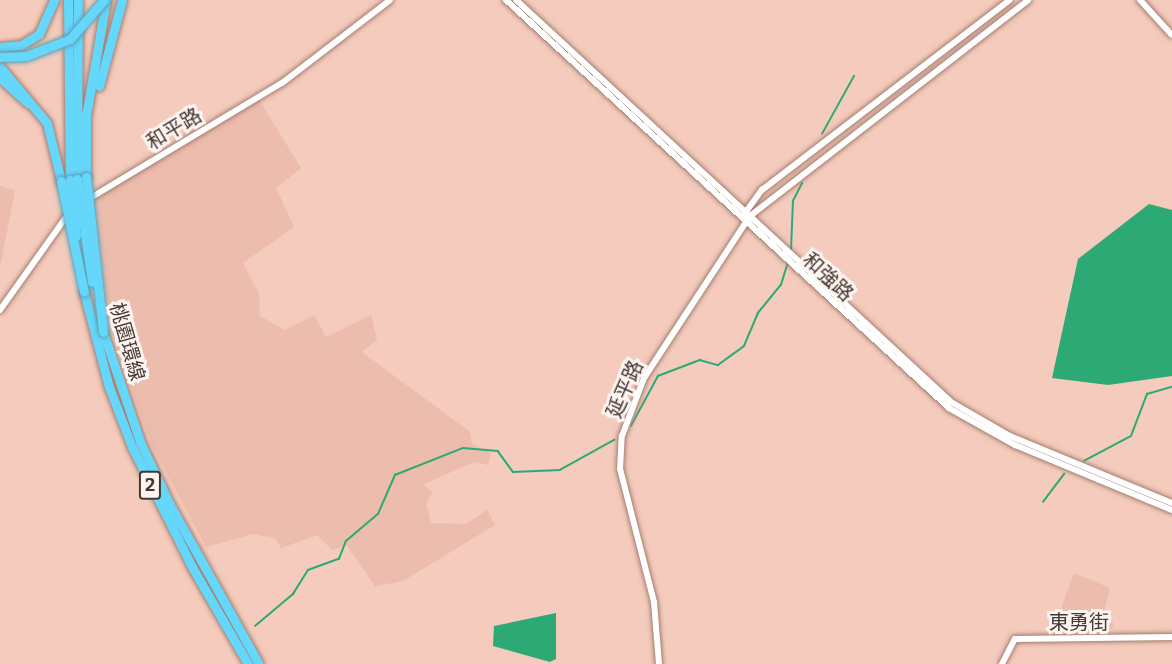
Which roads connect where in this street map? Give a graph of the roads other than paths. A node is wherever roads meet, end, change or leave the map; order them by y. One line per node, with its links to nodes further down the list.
1 (54, 0): 13 (highway)
2 (68, 0): 18 (highway)
3 (78, 0): 18 (highway)
4 (105, 0): 14 (highway, bridge); 17 (highway)
5 (122, 0): 17 (highway)
6 (390, 0): 21 (street, 和平路)
7 (506, 0): 19 (street, 和強路)
8 (516, 0): 19 (street, 和強路)
9 (1010, 0): 19 (street, 延平路)
10 (1028, 0): 19 (street, 延平路)
11 (1140, 0): 12 (street)
12 (1172, 35)
13 (0, 47)
14 (0, 57)
15 (0, 67): 18 (highway)
16 (0, 78): 18 (highway)
17 (86, 150): 18 (highway)
18 (74, 179): 25 (highway, 桃園環線 / 2, bridge); 26 (highway, 桃園環線 / 2, bridge)
19 (747, 216): 20 (street, 和強路); 27 (street, 延平路)
20 (812, 280): 22 (street, 和強路); 23 (street, 和強路)
21 (0, 310)
22 (1172, 503)
23 (1172, 510)
24 (1172, 637): 28 (street, 東勇街)
25 (248, 664)
26 (259, 664)
27 (659, 664)
28 (1002, 664)

